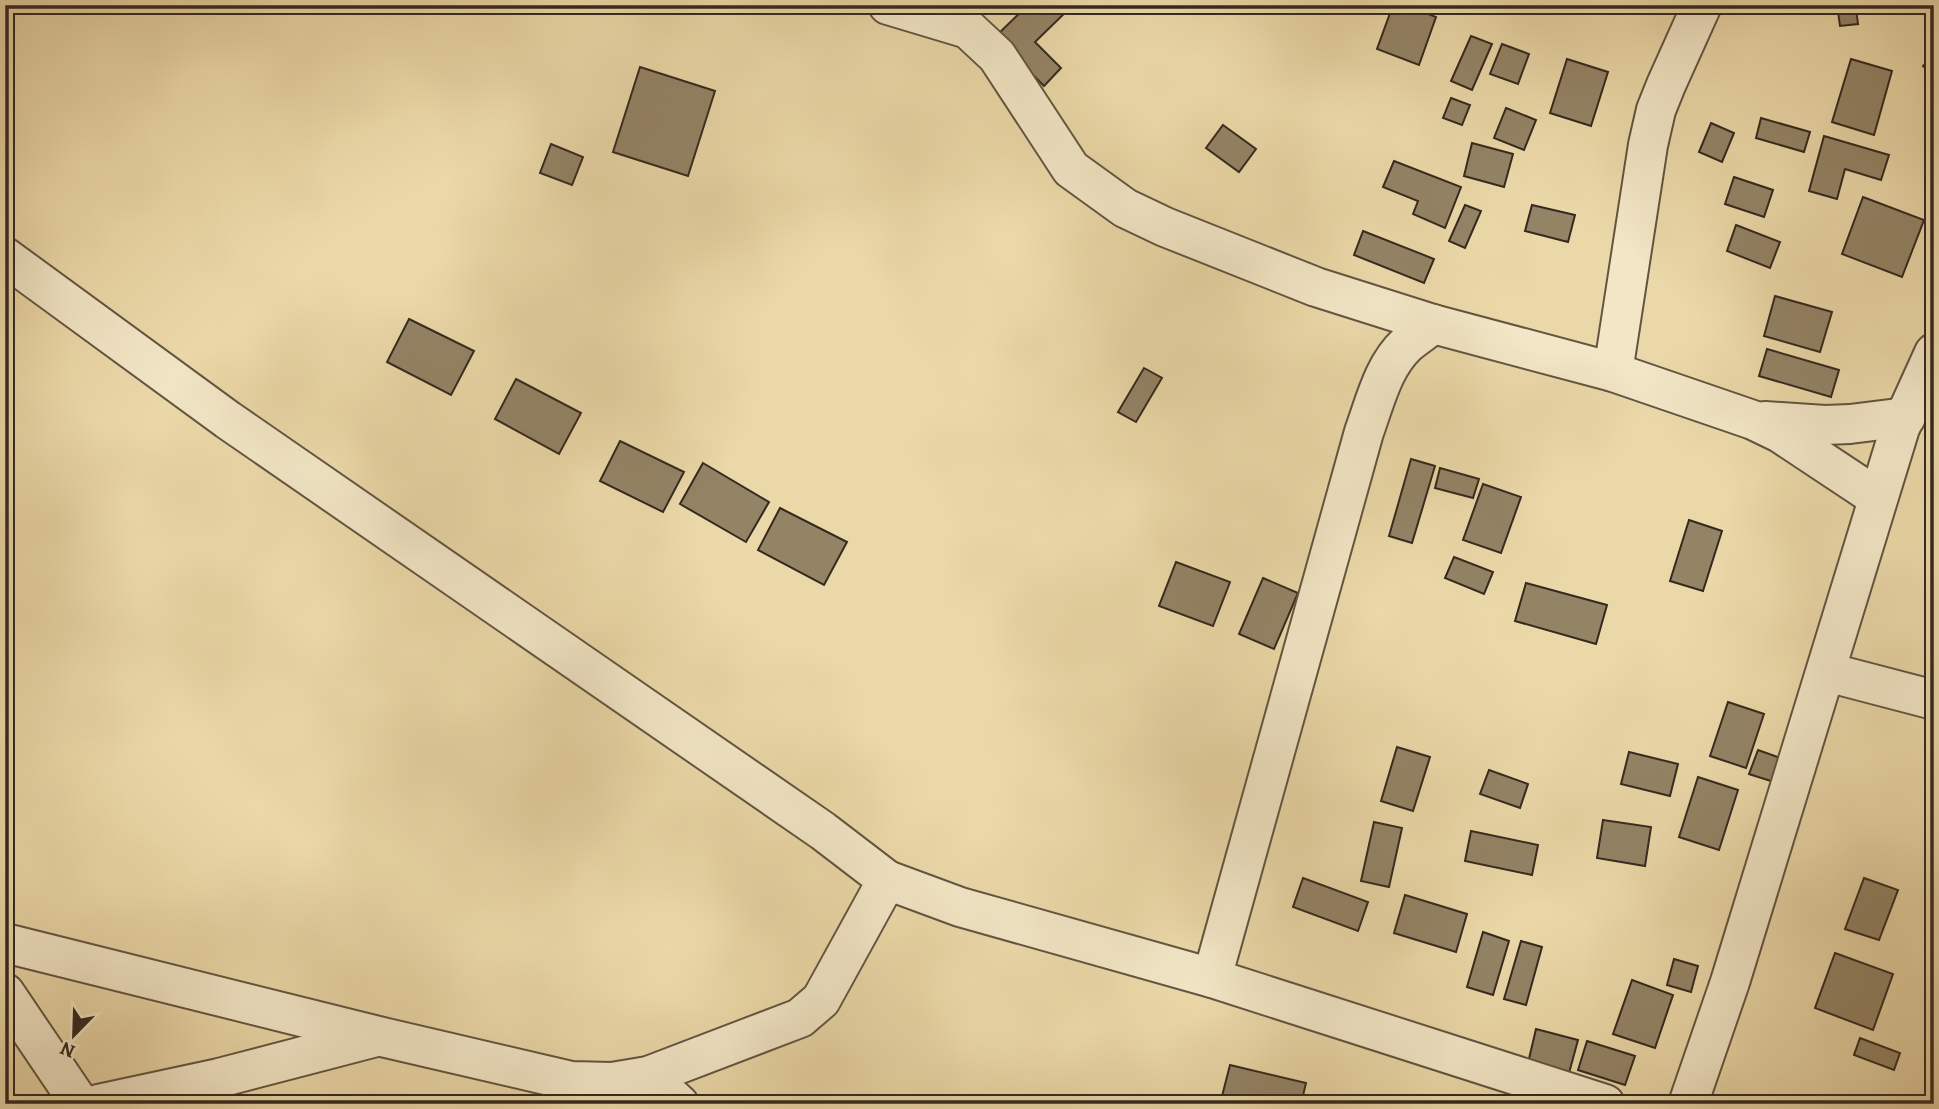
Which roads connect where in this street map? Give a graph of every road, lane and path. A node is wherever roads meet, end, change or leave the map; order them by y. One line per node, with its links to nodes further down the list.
1 (888, 5): 4 (street)
2 (1702, 5): 6 (street)
3 (5, 257): 12 (street)
4 (1433, 324): 6 (street); 14 (street)
5 (1934, 353): 8 (street)
6 (1613, 372): 7 (street)
7 (1753, 420): 8 (street); 9 (street)
8 (1913, 422): 9 (street)
9 (1878, 498): 10 (street)
10 (1826, 672): 11 (street); 22 (street)
11 (1934, 700)
12 (887, 880): 14 (street); 17 (street)
13 (5, 943): 16 (street)
14 (1212, 978): 21 (street)
15 (5, 993): 18 (street)
16 (378, 1036): 17 (street); 19 (street)
17 (637, 1090): 20 (street)
18 (80, 1104)
19 (99, 1104)
20 (680, 1104)
21 (1605, 1104)
22 (1688, 1104)

